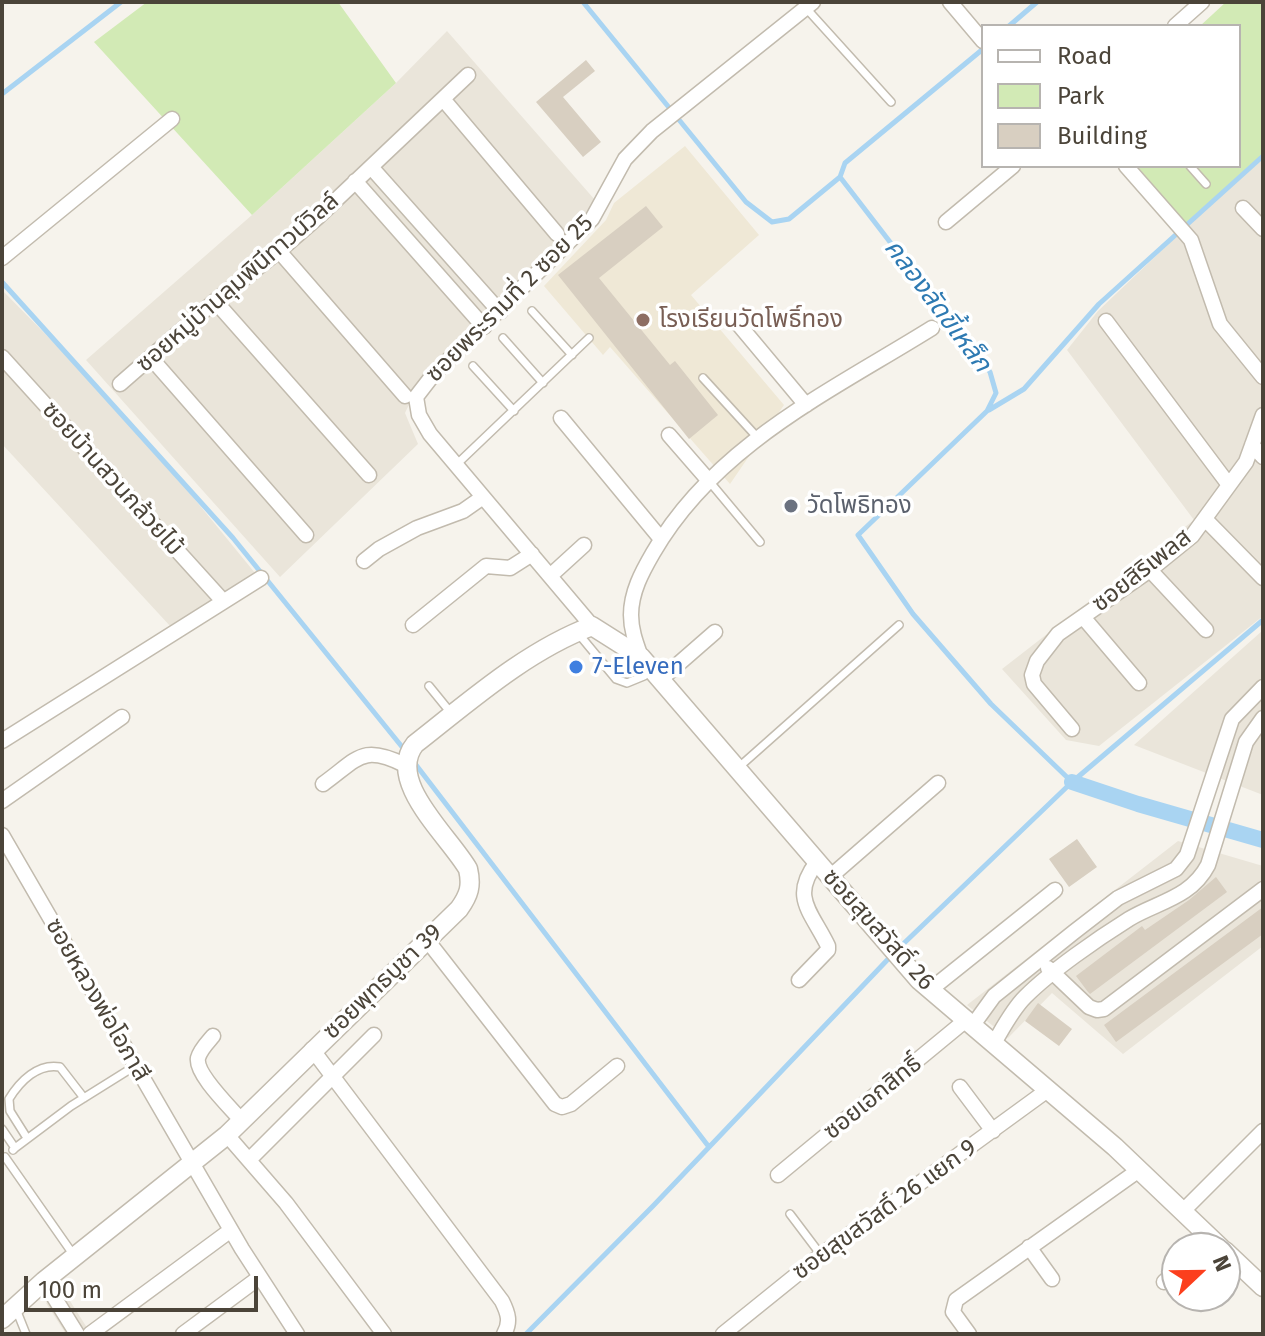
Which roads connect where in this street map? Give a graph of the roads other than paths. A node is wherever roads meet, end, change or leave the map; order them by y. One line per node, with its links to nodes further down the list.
1 (950, 2): 5 (street)
2 (1202, 2): 4 (street)
3 (799, 8): 8 (lane); 26 (street, ซอยพระรามที่ 2 ซอย 25)
4 (1177, 24)
5 (981, 37)
6 (468, 75): 7 (street, ซอยหมู่บ้านลุมพินีทาวน์วิลล์)
7 (443, 99): 10 (street, ซอยหมู่บ้านลุมพินีทาวน์วิลล์); 19 (street)
8 (891, 102)
9 (172, 119): 22 (street)
10 (371, 167): 14 (street, ซอยหมู่บ้านลุมพินีทาวน์วิลล์); 20 (street)
11 (1011, 168): 17 (street)
12 (1128, 168): 37 (street)
13 (1192, 168): 15 (lane)
14 (355, 181): 21 (street, ซอยหมู่บ้านลุมพินีทาวน์วิลล์); 23 (street, ซอยหมู่บ้านลุมพินีทาวน์วิลล์)
15 (1206, 184)
16 (1243, 208): 18 (street)
17 (946, 222)
18 (1263, 229)
19 (557, 234)
20 (439, 244): 23 (street); 26 (street)
21 (279, 251): 24 (street, ซอยหมู่บ้านลุมพินีทาวน์วิลล์); 41 (street)
22 (2, 258)
23 (424, 259): 29 (street, ซอยหมู่บ้านลุมพินีทาวน์วิลล์)
24 (215, 301): 35 (street, ซอยหมู่บ้านลุมพินีทาวน์วิลล์); 51 (street)
25 (532, 311): 33 (lane)
26 (500, 312): 29 (street, ซอยพระรามที่ 2 ซอย 25)
27 (735, 320): 42 (street)
28 (1106, 321): 53 (street)
29 (484, 327): 50 (street, ซอยพระรามที่ 2 ซอย 25)
30 (932, 328): 42 (street)
31 (503, 338): 39 (lane)
32 (589, 338): 33 (lane)
33 (572, 355): 39 (lane)
34 (2, 357): 66 (street, ซอยบ้านสวนกล้วยไม้)
35 (151, 358): 40 (street, ซอยหมู่บ้านลุมพินีทาวน์วิลล์); 56 (street)
36 (473, 366): 43 (lane)
37 (1263, 377)
38 (703, 378): 47 (lane)
39 (543, 383): 43 (lane)
40 (120, 384)
41 (405, 396)
42 (806, 405): 47 (street)
43 (514, 411): 50 (lane)
44 (1263, 415): 48 (street, ซอยสิริเพลส)
45 (561, 418): 57 (street)
46 (669, 435): 52 (street)
47 (757, 437): 52 (street)
48 (1252, 445): 49 (street); 53 (street, ซอยสิริเพลส)
49 (1263, 457)
50 (456, 465): 54 (street, ซอยพระรามที่ 2 ซอย 25)
51 (369, 475)
52 (709, 481): 57 (street); 58 (lane)
53 (1229, 485): 55 (street, ซอยสิริเพลส)
54 (483, 497): 60 (street, ซอยพระรามที่ 2 ซอย 25); 61 (street)
55 (1205, 519): 62 (street, ซอยสิริเพลส); 65 (street)
56 (306, 535)
57 (661, 539): 73 (street)
58 (760, 542)
59 (584, 545): 63 (street)
60 (532, 554): 63 (street, ซอยพระรามที่ 2 ซอย 25); 68 (street)
61 (364, 561)
62 (1150, 570): 67 (street, ซอยสิริเพลส); 71 (street)
63 (550, 576): 70 (street, ซอยพระรามที่ 2 ซอย 25)
64 (261, 578): 66 (street)
65 (1263, 578)
66 (223, 601): 81 (street)
67 (1083, 617): 74 (street); 80 (street, ซอยสิริเพลส)
68 (413, 625)
69 (899, 625): 83 (lane)
70 (584, 629): 73 (street, ซอยสุขสวัสดิ์ 26); 73 (lane); 77 (street)
71 (1206, 630)
72 (715, 632): 73 (street)
73 (651, 669): 83 (street, ซอยสุขสวัสดิ์ 26)
74 (1139, 683)
75 (429, 686): 77 (lane)
76 (1263, 687): 93 (street, ซอยเอกสิทธิ์)
77 (452, 715): 82 (street)
78 (122, 717): 86 (street)
79 (1263, 718): 94 (street)
80 (1072, 729)
81 (2, 741)
82 (405, 765): 85 (street); 92 (street, ซอยพุทธบูชา 39)
83 (737, 769): 88 (street, ซอยสุขสวัสดิ์ 26)
84 (938, 783): 89 (street)
85 (323, 784)
86 (2, 801)
87 (2, 835): 102 (street, ซอยหลวงพ่อโอภาสี)
88 (817, 862): 89 (street, ซอยสุขสวัสดิ์ 26); 95 (street)
89 (830, 877): 96 (street, ซอยสุขสวัสดิ์ 26)
90 (1263, 889): 94 (street)
91 (1055, 890): 96 (street)
92 (427, 940): 101 (street, ซอยพุทธบูชา 39); 103 (street)
93 (1040, 959): 94 (street); 97 (street, ซอยเอกสิทธิ์)
94 (1053, 974): 100 (street)
95 (799, 980)
96 (925, 985): 97 (street, ซอยสุขสวัสดิ์ 26)
97 (970, 1022): 100 (street, ซอยสุขสวัสดิ์ 26); 119 (street, ซอยเอกสิทธิ์)
98 (374, 1035): 104 (street)
99 (213, 1036): 108 (street)
100 (994, 1043): 106 (street, ซอยสุขสวัสดิ์ 26)
101 (312, 1049): 104 (street); 108 (street, ซอยพุทธบูชา 39)
102 (135, 1066): 107 (lane); 117 (street, ซอยหลวงพ่อโอภาสี)
103 (617, 1066)
104 (334, 1078): 116 (street); 140 (street)
105 (960, 1087): 110 (street)
106 (1049, 1089): 110 (street, ซอยสุขสวัสดิ์ 26 แยก 9); 118 (street, ซอยสุขสวัสดิ์ 26)
107 (84, 1098): 113 (lane); 113 (lane)
108 (241, 1120): 112 (street, ซอยพุทธบูชา 39)
109 (2, 1129): 114 (lane)
110 (993, 1131): 125 (street, ซอยสุขสวัสดิ์ 26 แยก 9)
111 (1263, 1131): 120 (street)
112 (227, 1135): 116 (street); 117 (street, ซอยพุทธบูชา 39)
113 (27, 1138): 114 (lane)
114 (15, 1148): 115 (lane)
115 (4, 1158): 126 (lane)
116 (249, 1160): 139 (street)
117 (193, 1164): 122 (street, ซอยหลวงพ่อโอภาสี); 126 (street, ซอยพุทธบูชา 39)
118 (1139, 1170): 120 (street, ซอยสุขสวัสดิ์ 26); 124 (street)
119 (778, 1175)
120 (1183, 1211): 123 (street, ซอยสุขสวัสดิ์ 26)
121 (790, 1214): 125 (lane)
122 (231, 1230): 128 (street, ซอยหลวงพ่อโอภาสี); 136 (street)
123 (1202, 1232)
124 (1029, 1247): 129 (street); 141 (street)
125 (821, 1255): 133 (street, ซอยสุขสวัสดิ์ 26 แยก 9)
126 (75, 1257): 130 (street, ซอยพุทธบูชา 39)
127 (1241, 1268): 131 (street, ซอยสุขสวัสดิ์ 26)
128 (260, 1277): 137 (street); 138 (street, ซอยหลวงพ่อโอภาสี)
129 (1052, 1279)
130 (44, 1281): 132 (street, ซอยพุทธบูชา 39); 135 (street)
131 (1263, 1287)
132 (8, 1313): 134 (lane)
133 (726, 1333)
134 (26, 1334)
135 (77, 1334)
136 (90, 1334)
137 (183, 1334)
138 (297, 1334)
139 (384, 1334)
140 (504, 1334)
141 (969, 1334)

